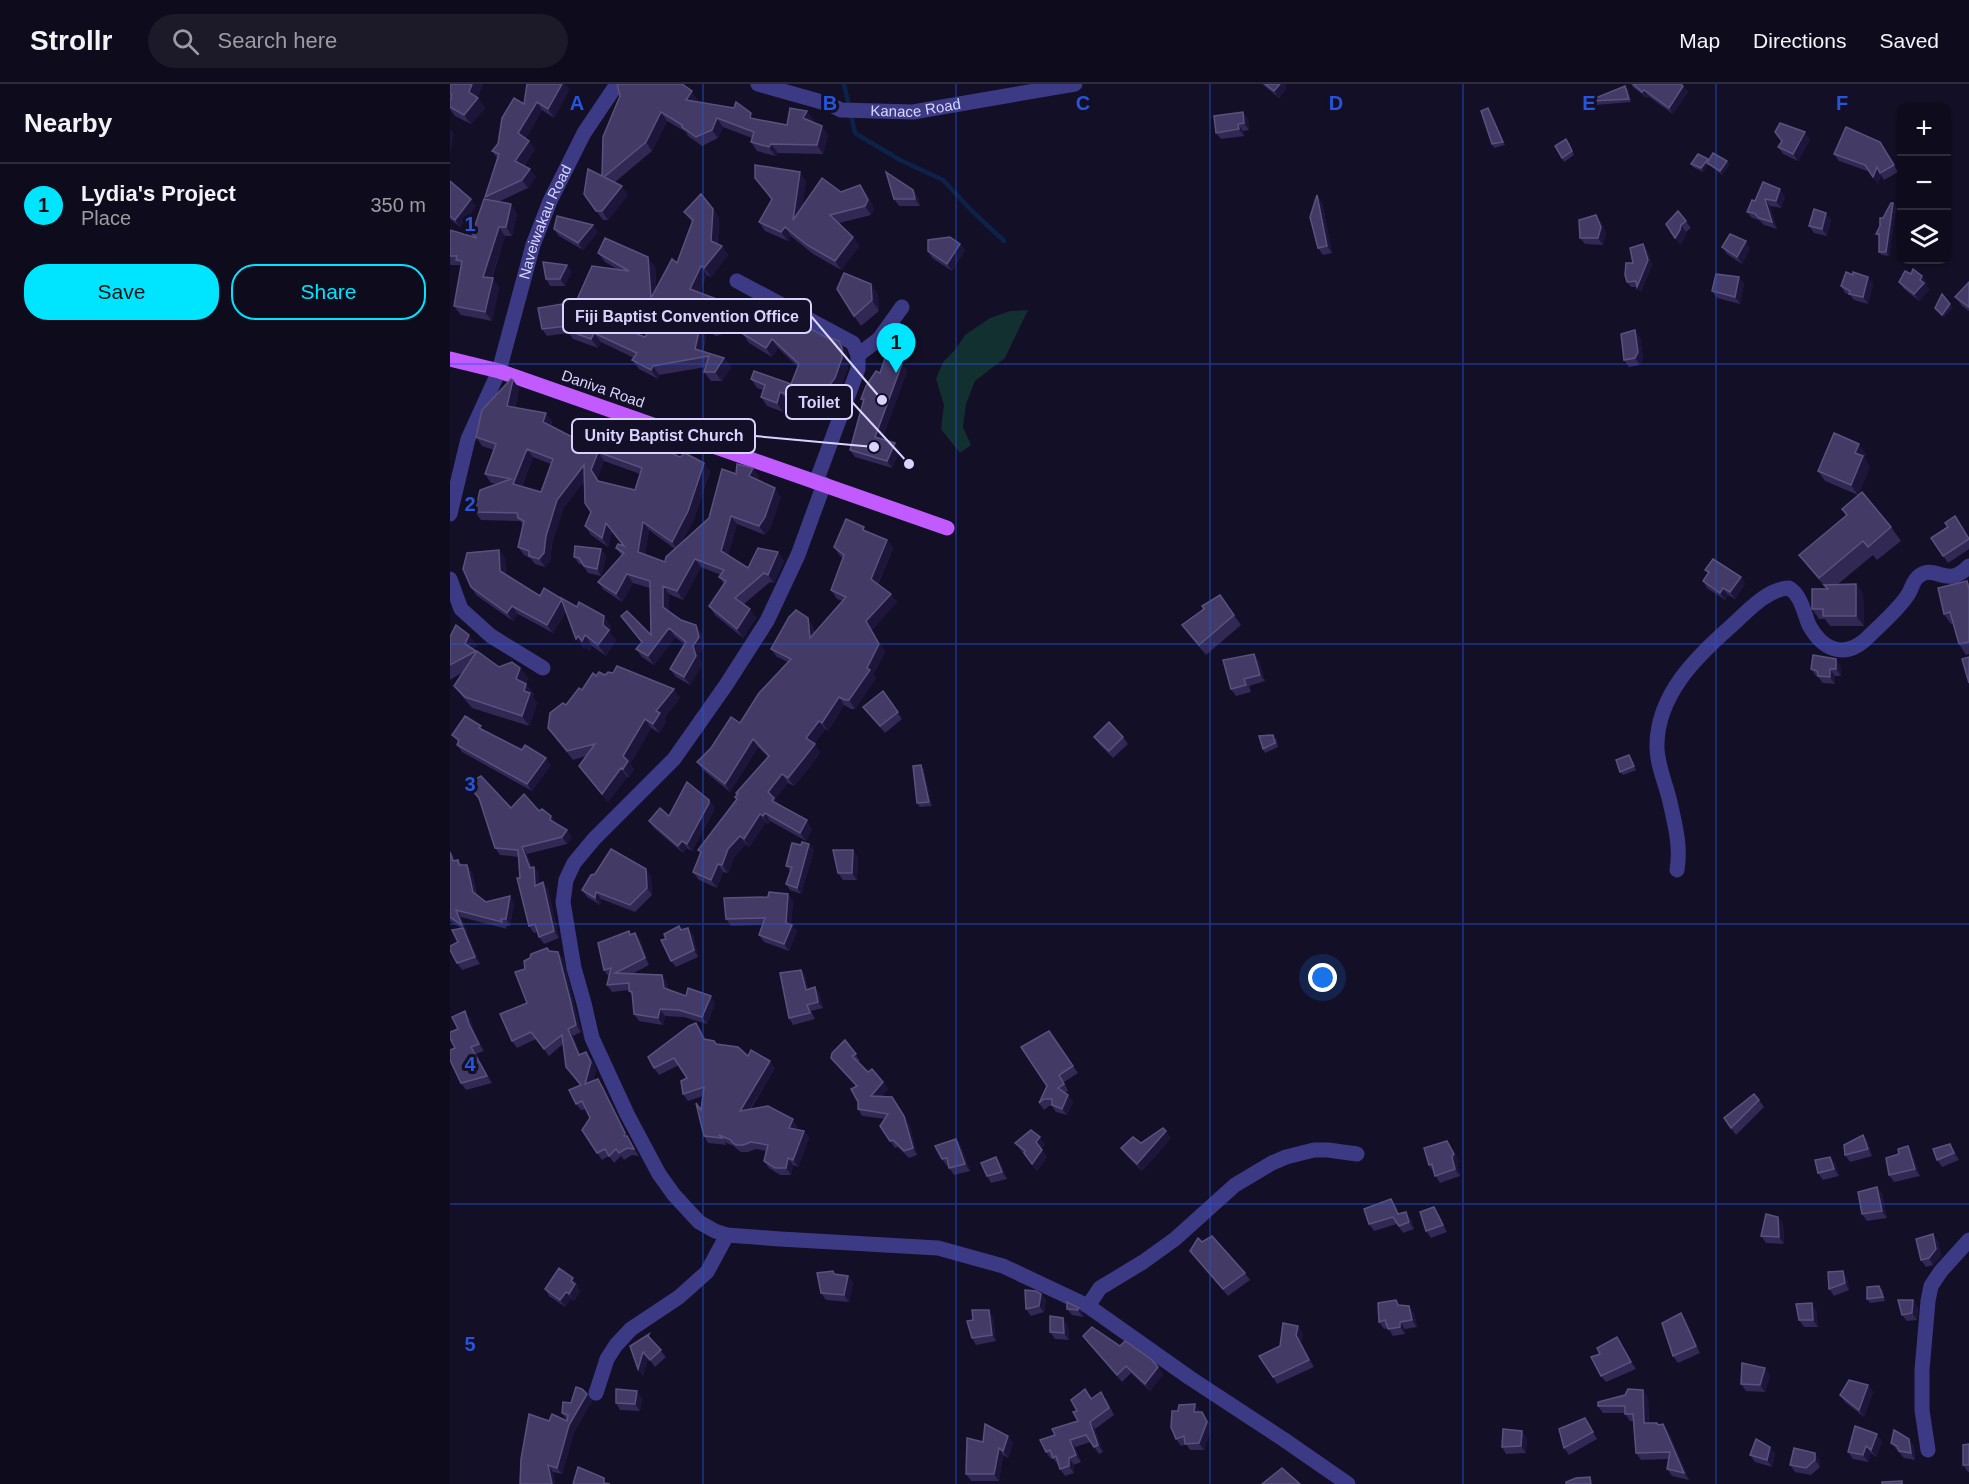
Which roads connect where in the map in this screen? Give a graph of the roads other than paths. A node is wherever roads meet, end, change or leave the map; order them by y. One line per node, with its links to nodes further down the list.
1 (616, 84): 9 (street, Naveiwakau Road)
2 (758, 84): 4 (street, Kanace Road)
3 (1075, 84): 4 (street, Kanace Road)
4 (991, 91)
5 (737, 281): 7 (street)
6 (902, 308): 7 (street)
7 (858, 355): 10 (street)
8 (450, 359): 9 (main road, Daniva Road)
9 (499, 372): 10 (main road, Daniva Road); 11 (street, Naveiwakau Road)
10 (820, 483): 12 (main road, Daniva Road); 18 (street)
11 (450, 514)
12 (947, 528)
13 (1969, 566): 16 (street)
14 (450, 579): 15 (street)
15 (543, 668)
16 (1677, 870)
17 (1357, 1154): 20 (street)
18 (727, 1235): 20 (street); 21 (street)
19 (1969, 1240): 22 (street)
20 (1088, 1306): 23 (street)
21 (596, 1393)
22 (1928, 1450)
23 (1348, 1484)

